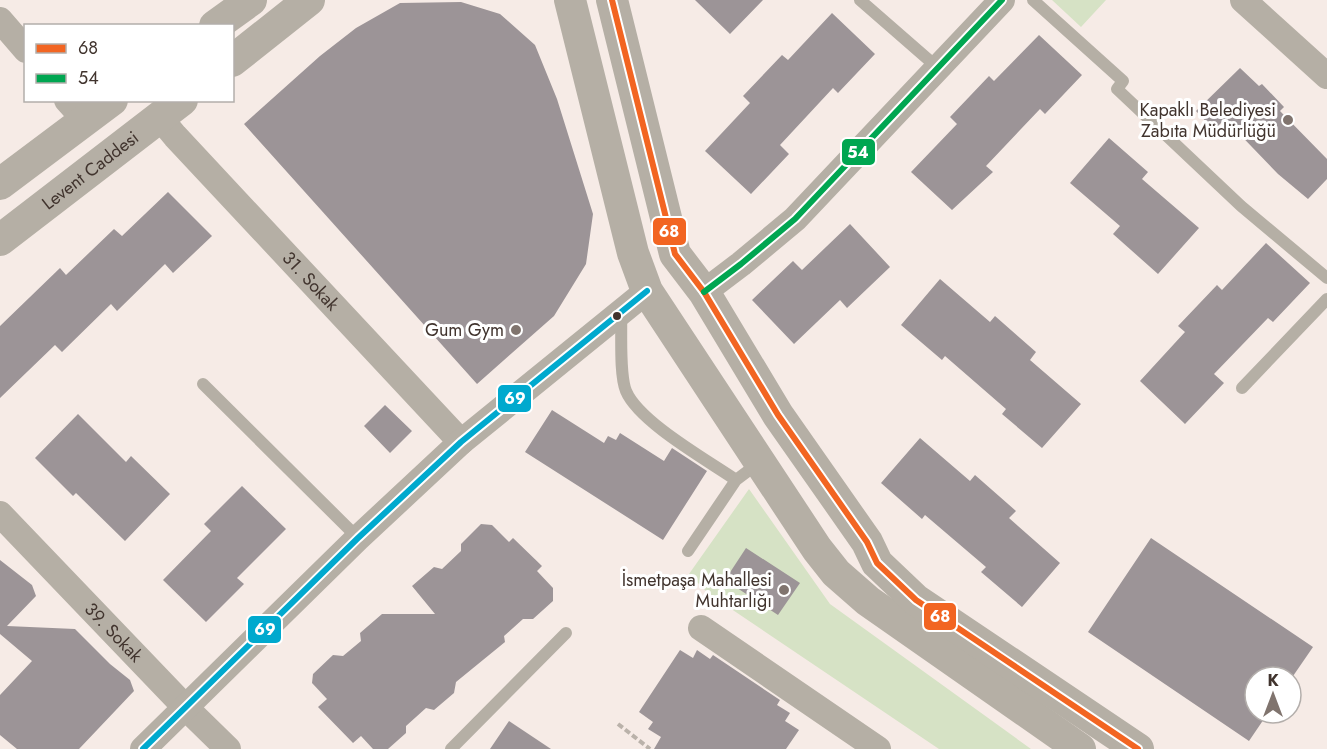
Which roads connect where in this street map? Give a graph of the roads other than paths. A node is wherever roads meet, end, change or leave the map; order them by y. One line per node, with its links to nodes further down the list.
1 (250, 0): 10 (street)
2 (309, 0): 12 (street)
3 (570, 0): 21 (street)
4 (612, 0): 22 (street)
5 (860, 0): 13 (lane)
6 (1002, 0): 13 (street)
7 (1033, 0): 20 (lane)
8 (1243, 0): 14 (street)
9 (0, 20): 11 (street)
10 (218, 24)
11 (24, 48)
12 (234, 59)
13 (938, 68): 22 (street)
14 (1326, 73)
15 (105, 102): 17 (street)
16 (171, 109): 19 (street, Levent Caddesi); 27 (street, 31. Sokak)
17 (76, 110): 18 (street)
18 (0, 184)
19 (0, 240)
20 (1327, 278)
21 (647, 291): 24 (street); 28 (street)
22 (704, 292): 40 (street)
23 (1327, 299): 26 (lane)
24 (621, 313): 27 (street); 28 (lane)
25 (203, 384): 30 (lane)
26 (1242, 388)
27 (461, 442): 30 (street)
28 (748, 471): 31 (lane); 39 (street)
29 (0, 513): 34 (street, 39. Sokak)
30 (358, 538): 34 (street)
31 (688, 551)
32 (701, 628): 38 (street)
33 (566, 633): 37 (lane)
34 (185, 707): 35 (street); 36 (street, 39. Sokak)
35 (143, 749)
36 (228, 749)
37 (451, 749)
38 (878, 749)
39 (1080, 749)
40 (1138, 749)

